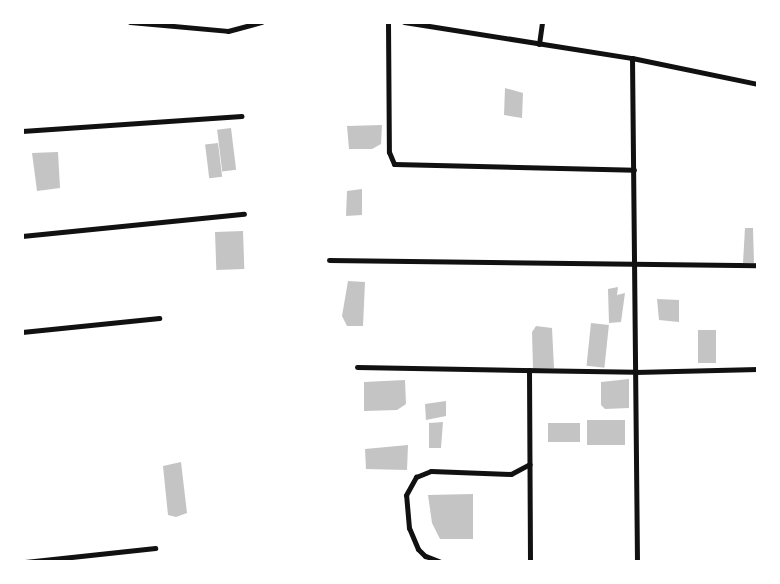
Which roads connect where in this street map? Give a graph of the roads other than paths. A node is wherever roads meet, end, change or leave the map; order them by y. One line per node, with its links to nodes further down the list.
1 (130, 22): 2 (street)
2 (262, 22)
3 (388, 22): 11 (street)
4 (404, 22): 6 (street)
5 (542, 22): 6 (street)
6 (539, 44): 7 (street)
7 (632, 58): 8 (street); 11 (street)
8 (758, 84)
9 (241, 116): 10 (street)
10 (22, 131)
11 (634, 170): 15 (street)
12 (244, 214): 13 (street)
13 (22, 236)
14 (329, 260): 15 (street)
15 (634, 263): 16 (street); 22 (street)
16 (758, 265)
17 (159, 318): 18 (street)
18 (22, 332)
19 (357, 367): 21 (street)
20 (758, 369): 22 (street)
21 (529, 370): 22 (street); 23 (street)
22 (635, 372): 28 (street)
23 (530, 464): 26 (street); 27 (street)
24 (155, 548): 25 (street)
25 (25, 562)
26 (440, 562)
27 (530, 562)
28 (637, 562)

